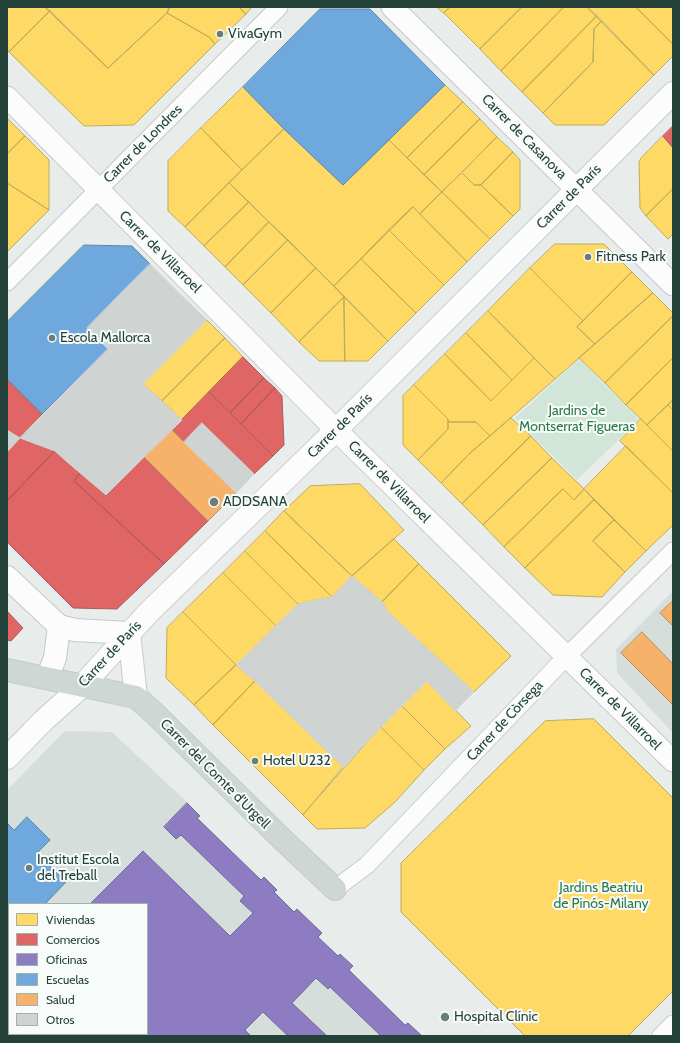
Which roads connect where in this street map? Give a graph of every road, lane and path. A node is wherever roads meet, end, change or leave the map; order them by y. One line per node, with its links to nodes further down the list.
1 (279, 7): 5 (street, Carrer de Londres)
2 (392, 7): 6 (street, Carrer de Casanova)
3 (673, 93): 6 (main road, Carrer de París)
4 (7, 97): 5 (street, Carrer de Villarroel)
5 (98, 189): 7 (street, Carrer de Londres); 9 (street, Carrer de Villarroel)
6 (577, 189): 8 (street, Carrer de Casanova); 9 (main road, Carrer de París)
7 (7, 282)
8 (673, 285)
9 (336, 430): 13 (main road, Carrer de París); 14 (street, Carrer de Villarroel)
10 (673, 550): 14 (street, Carrer de Còrsega)
11 (7, 577): 12 (main road)
12 (59, 626): 13 (main road); 16 (main road)
13 (129, 633): 17 (main road, Carrer de París); 18 (main road)
14 (566, 657): 20 (street, Carrer de Villarroel); 21 (street, Carrer de Còrsega)
15 (7, 670): 16 (main road)
16 (47, 678): 17 (main road)
17 (81, 687): 18 (main road); 19 (main road, Carrer de París)
18 (136, 697): 21 (main road, Carrer del Comte d'Urgell)
19 (7, 758)
20 (673, 762)
21 (335, 889)
22 (673, 1024): 23 (street)
23 (661, 1036)

